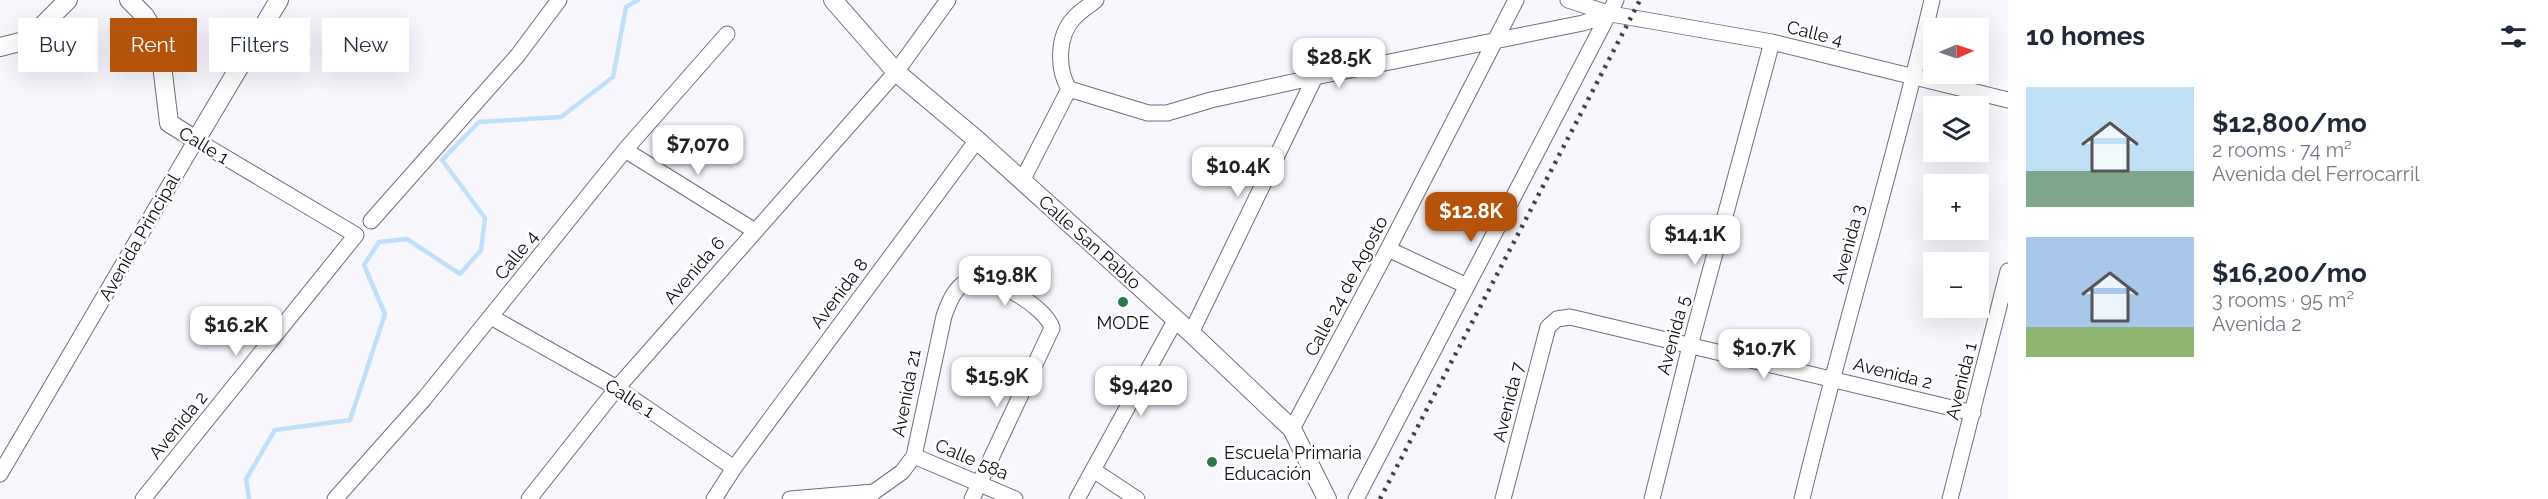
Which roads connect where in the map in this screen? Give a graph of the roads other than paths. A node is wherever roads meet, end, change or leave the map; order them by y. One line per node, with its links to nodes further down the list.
1 (68, 0): 15 (street)
2 (129, 0): 21 (street, Calle 1)
3 (279, 0): 21 (street, Avenida Principal)
4 (559, 0): 25 (street)
5 (833, 0): 16 (street, Calle San Pablo)
6 (948, 0): 16 (street, Avenida 6)
7 (1096, 0): 19 (street)
8 (1516, 0): 13 (street, Calle 24 de Agosto)
9 (1568, 0): 11 (street)
10 (1932, 0): 18 (street, Avenida 3)
11 (1613, 7): 13 (street); 14 (street, Calle 4); 30 (street)
12 (727, 34): 23 (street, Calle 4)
13 (1494, 41): 17 (street); 28 (street, Calle 24 de Agosto)
14 (1772, 42): 18 (street, Calle 4); 35 (street, Avenida 5)
15 (0, 47)
16 (896, 72): 22 (street, Calle San Pablo); 26 (street, Avenida 6)
17 (1315, 77): 19 (street); 34 (street)
18 (1914, 78): 20 (street, Calle 4); 36 (street, Avenida 3)
19 (1069, 89): 24 (street)
20 (2008, 100)
21 (195, 140): 27 (street, Calle 1); 43 (street, Avenida Principal)
22 (977, 140): 24 (street, Calle San Pablo); 41 (street, Avenida 8)
23 (625, 150): 26 (street); 31 (street, Calle 4)
24 (1022, 181): 32 (street, Calle San Pablo)
25 (371, 221)
26 (755, 231): 37 (street, Avenida 6)
27 (356, 235): 46 (street, Avenida 2)
28 (1388, 249): 30 (street); 39 (street, Calle 24 de Agosto)
29 (2008, 272): 38 (street, Avenida 1)
30 (1467, 286): 56 (street)
31 (491, 317): 37 (street, Calle 1); 47 (street, Calle 4)
32 (1176, 319): 34 (street, Calle San Pablo); 42 (street)
33 (1557, 319): 35 (street, Avenida 2); 57 (street, Avenida 7)
34 (1191, 333): 39 (street, Calle San Pablo)
35 (1690, 346): 36 (street, Avenida 2); 58 (street, Avenida 5)
36 (1831, 378): 38 (street, Avenida 2); 59 (street, Avenida 3)
37 (617, 388): 41 (street, Calle 1); 48 (street, Avenida 6)
38 (1973, 413): 60 (street, Avenida 1)
39 (1292, 429): 55 (street, Calle San Pablo)
40 (914, 456): 44 (street, Calle 58a); 44 (street, Avenida 21); 45 (street, Avenida 21)
41 (734, 468): 49 (street, Avenida 8)
42 (1093, 470): 53 (street); 54 (street)
43 (0, 474)
44 (980, 483): 51 (street); 52 (street, Calle 58a)
45 (871, 495): 50 (street)
46 (143, 499)
47 (335, 499)
48 (529, 499)
49 (714, 499)
50 (790, 499)
51 (972, 499)
52 (1015, 499)
53 (1077, 499)
54 (1137, 499)
55 (1327, 499)
56 (1356, 499)
57 (1503, 499)
58 (1652, 499)
59 (1802, 499)
60 (1950, 499)

